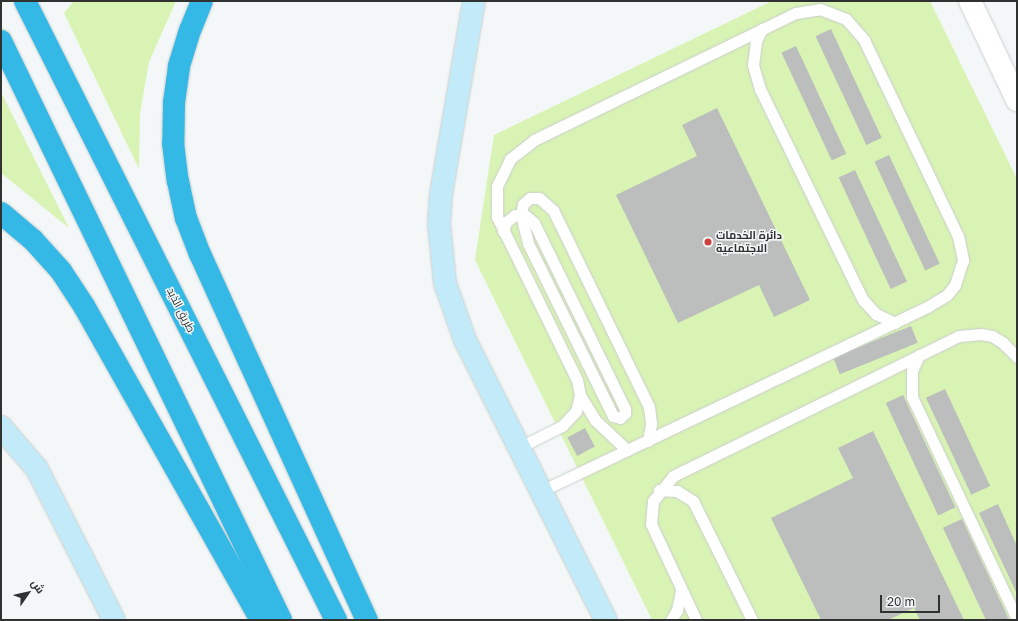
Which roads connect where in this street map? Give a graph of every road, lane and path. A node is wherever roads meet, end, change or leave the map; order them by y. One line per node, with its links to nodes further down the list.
1 (25, 1): 26 (highway, طريق الذيد)
2 (202, 1): 27 (highway)
3 (474, 1): 17 (street)
4 (970, 1): 7 (street)
5 (762, 29): 10 (lane); 11 (lane); 11 (lane)
6 (1, 42): 25 (highway)
7 (1017, 100)
8 (1, 213): 24 (highway)
9 (521, 215): 9 (lane); 10 (lane); 16 (lane)
10 (503, 231): 14 (lane)
11 (895, 323): 16 (lane)
12 (919, 355): 13 (lane); 19 (lane); 22 (lane)
13 (1017, 357)
14 (580, 395): 17 (lane); 18 (lane)
15 (1, 427): 23 (street)
16 (648, 441): 18 (lane)
17 (520, 447): 20 (street)
18 (627, 450): 20 (lane)
19 (659, 490): 21 (lane); 31 (lane)
20 (542, 491): 28 (street)
21 (682, 591): 29 (lane); 30 (lane)
22 (1017, 619)
23 (114, 620)
24 (261, 620)
25 (281, 620)
26 (336, 620)
27 (367, 620)
28 (606, 620)
29 (671, 620)
30 (696, 620)
31 (752, 620)

